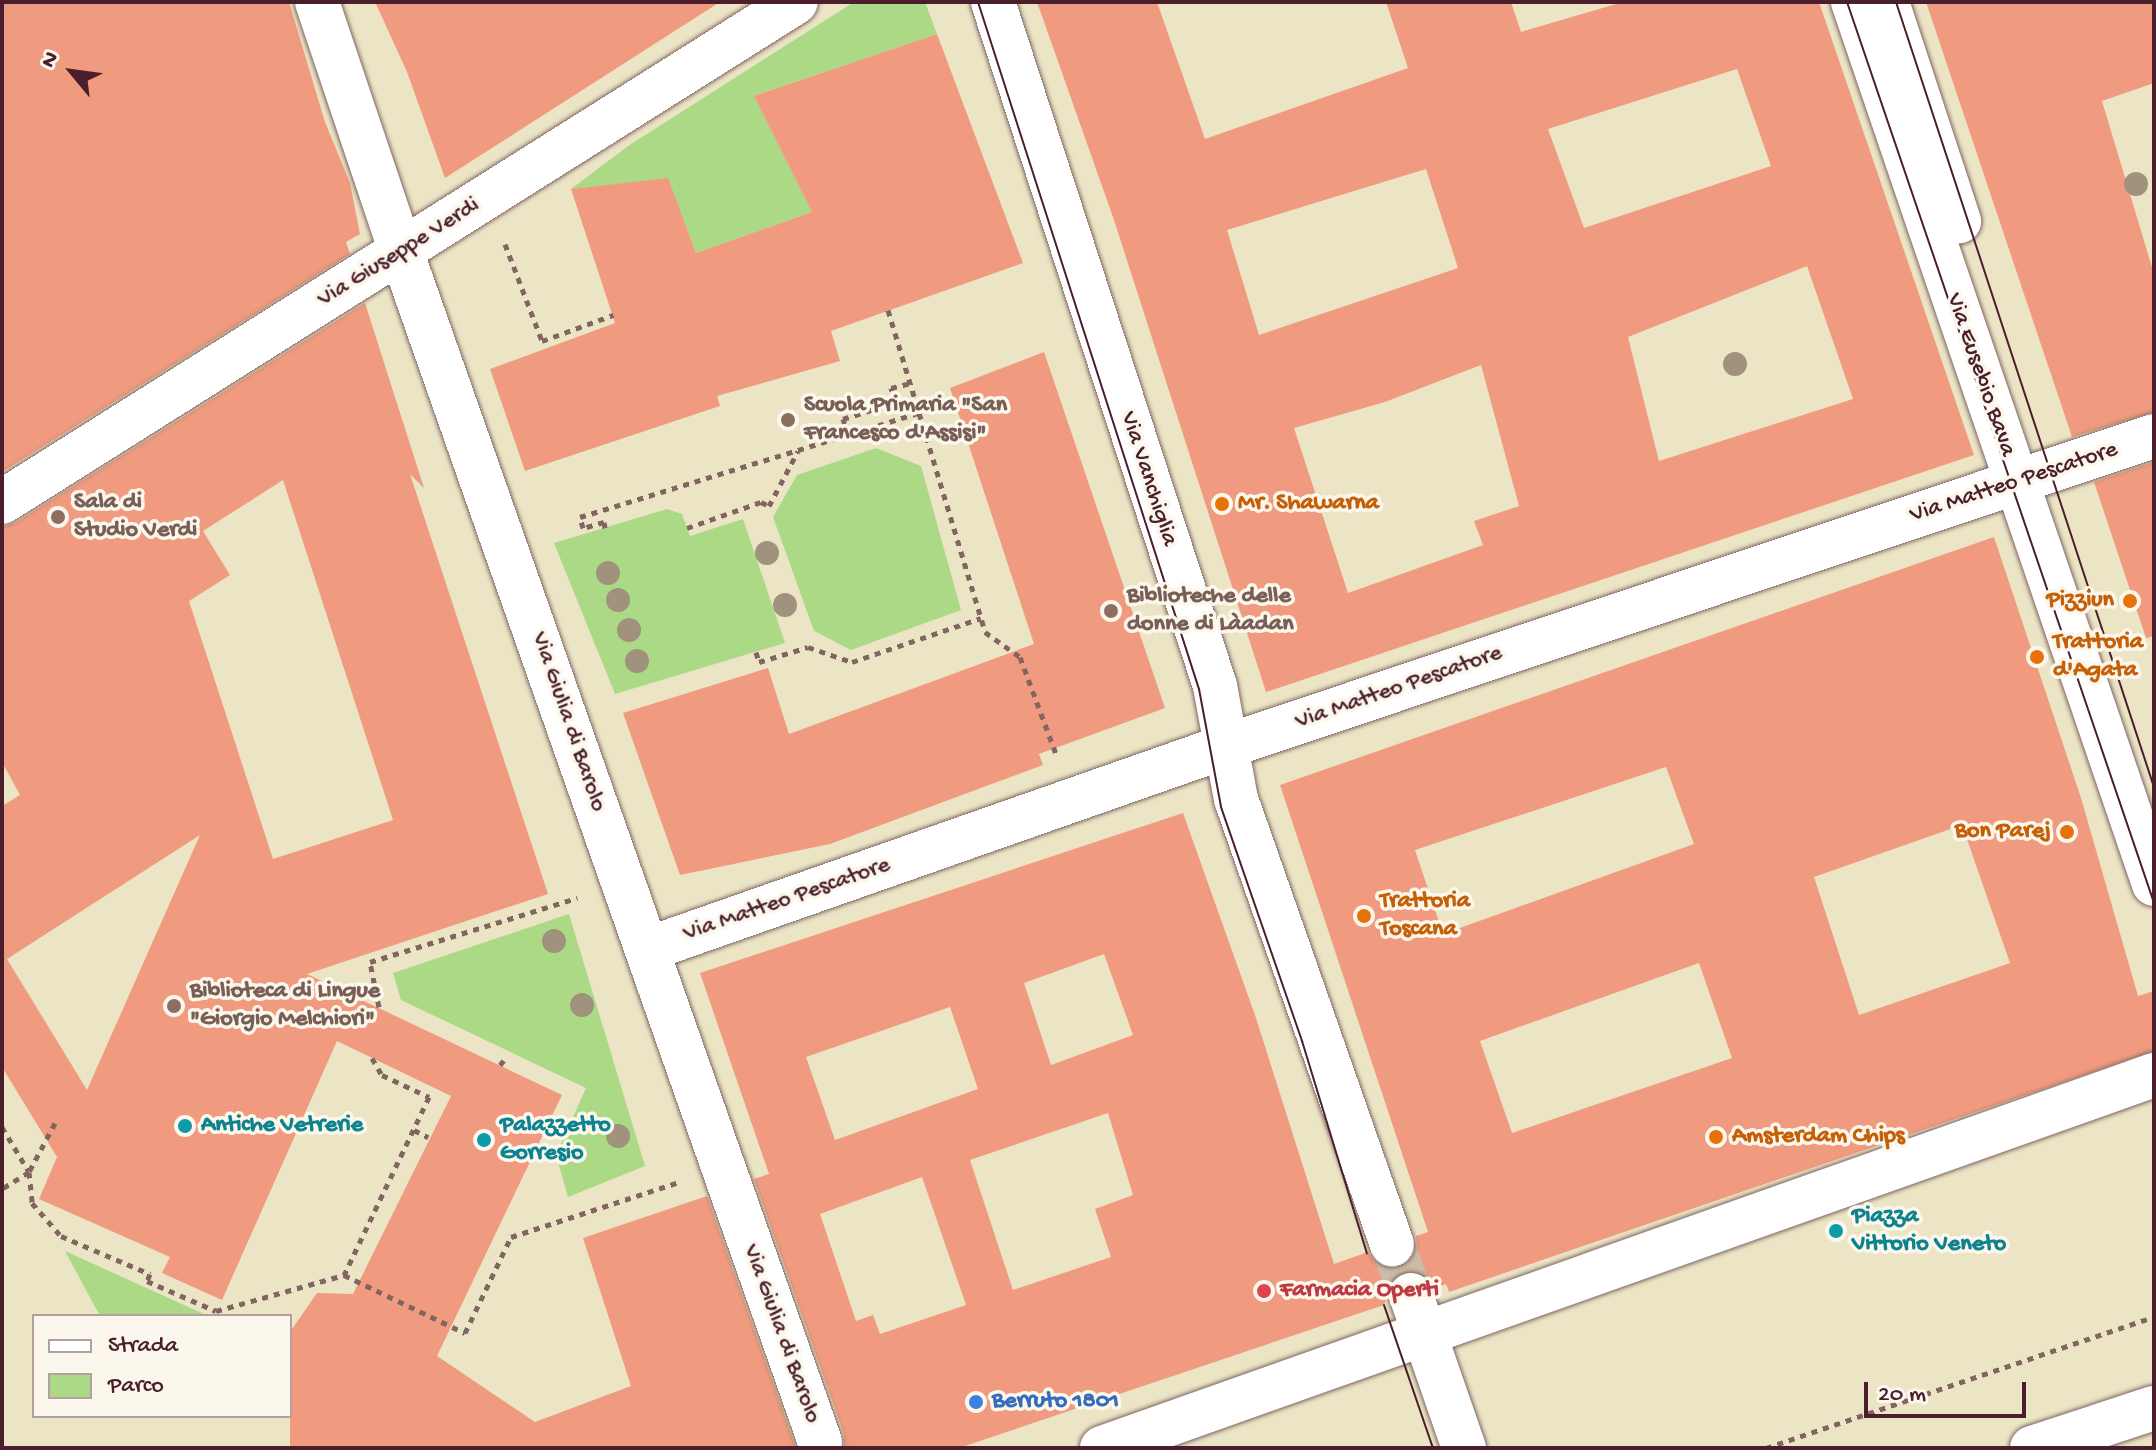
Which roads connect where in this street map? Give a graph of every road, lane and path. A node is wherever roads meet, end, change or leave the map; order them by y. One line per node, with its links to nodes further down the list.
1 (317, 2): 7 (street, Via Giulia di Barolo)
2 (796, 2): 6 (street, Via Giuseppe Verdi)
3 (993, 2): 23 (street, Via Vanchiglia)
4 (1853, 2): 17 (street, Via Eusebio Bava)
5 (1887, 2): 17 (street, Via Eusebio Bava)
6 (487, 197): 7 (street, Via Giuseppe Verdi); 9 (path)
7 (401, 251): 18 (street, Via Giuseppe Verdi); 26 (street, Via Giulia di Barolo)
8 (888, 310): 10 (path)
9 (613, 315)
10 (911, 383): 11 (path); 12 (path)
11 (919, 413): 12 (path); 21 (path)
12 (848, 435): 14 (path)
13 (2154, 436): 17 (street, Via Matteo Pescatore)
14 (798, 451): 15 (path); 19 (path)
15 (787, 473): 16 (path); 20 (path)
16 (797, 475)
17 (2029, 478): 23 (street, Via Matteo Pescatore); 25 (street, Via Eusebio Bava); 27 (street, Via Eusebio Bava)
18 (2, 502)
19 (605, 528)
20 (687, 528)
21 (981, 618): 22 (path); 24 (path)
22 (756, 652)
23 (1227, 746): 24 (street, Via Matteo Pescatore); 39 (street, Via Vanchiglia)
24 (1072, 800): 28 (street, Via Matteo Pescatore)
25 (2154, 808)
26 (625, 883): 28 (street, Via Giulia di Barolo); 29 (path)
27 (2154, 884)
28 (648, 949): 36 (street, Via Giulia di Barolo)
29 (379, 1007)
30 (372, 1058): 34 (path)
31 (2154, 1075): 43 (street)
32 (55, 1123): 37 (path)
33 (2, 1127): 37 (path)
34 (414, 1130): 35 (path); 40 (path)
35 (428, 1137)
36 (722, 1168): 40 (path); 45 (street, Via Giulia di Barolo)
37 (29, 1172): 38 (path); 41 (path)
38 (2, 1189)
39 (1382, 1248)
40 (344, 1275): 41 (path)
41 (217, 1314)
42 (2154, 1317): 48 (path)
43 (1406, 1319): 46 (street); 47 (street)
44 (2154, 1408): 49 (street)
45 (820, 1442)
46 (1102, 1448)
47 (1464, 1448)
48 (1766, 1448)
49 (2032, 1448)

